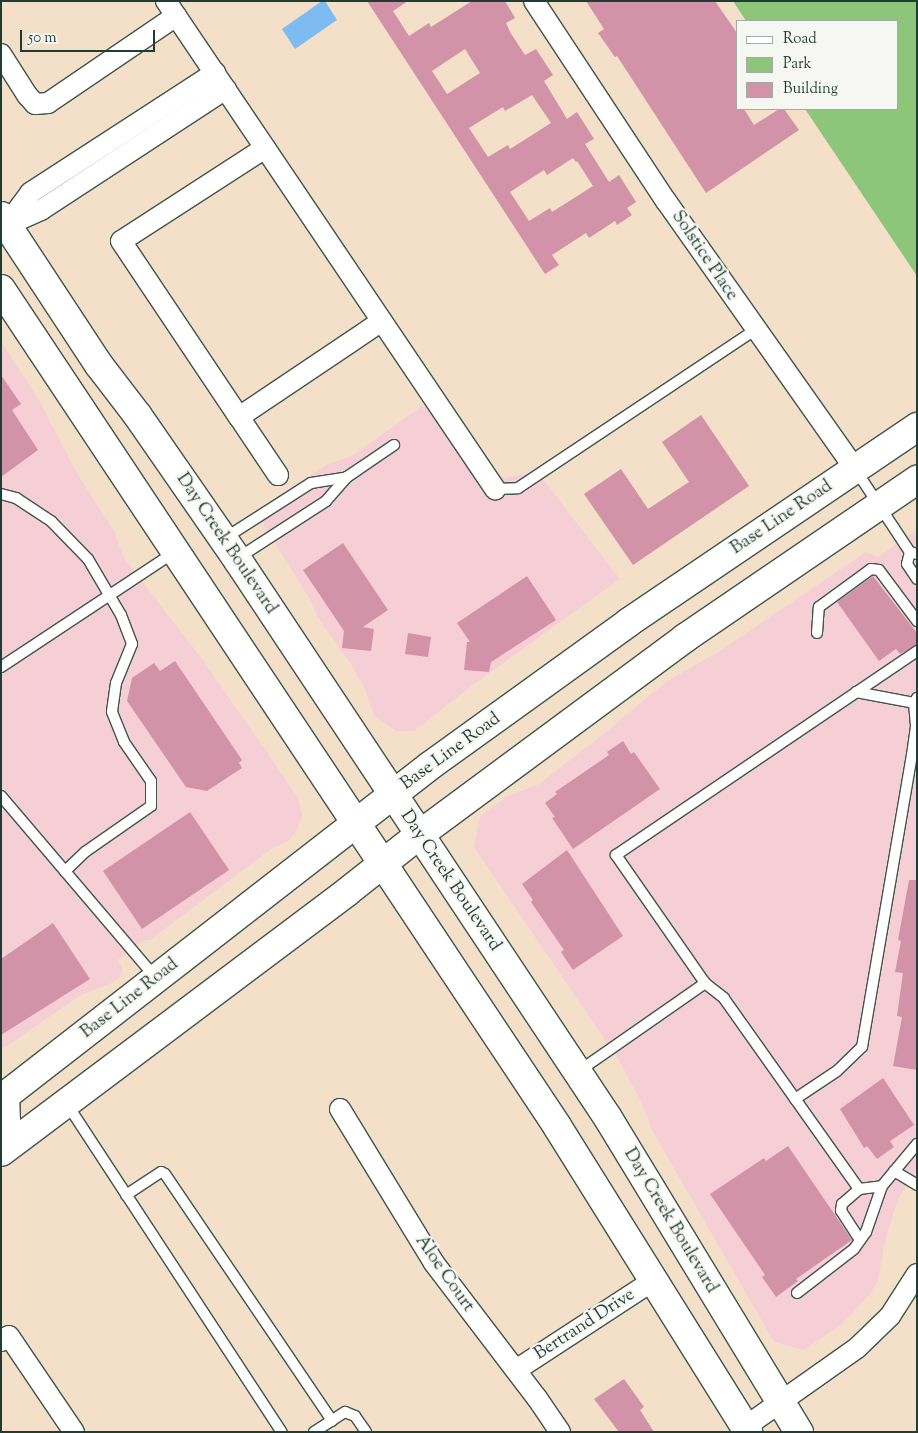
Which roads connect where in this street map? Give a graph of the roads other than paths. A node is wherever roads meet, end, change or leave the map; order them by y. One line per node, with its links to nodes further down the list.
1 (534, 1): 10 (street, Solstice Place)
2 (171, 8): 3 (street); 4 (street)
3 (1, 54)
4 (215, 73): 5 (street); 7 (street)
5 (226, 90): 6 (street); 7 (street)
6 (266, 148): 9 (street); 11 (street)
7 (3, 223): 21 (main road, Day Creek Boulevard)
8 (1, 289): 22 (main road)
9 (382, 321): 11 (street); 18 (street)
10 (755, 330): 14 (street, Solstice Place); 18 (lane)
11 (239, 417): 15 (street)
12 (917, 427): 14 (main road, Base Line Road)
13 (394, 445): 16 (lane)
14 (854, 468): 20 (lane, Solstice Place); 32 (main road, Base Line Road)
15 (278, 476)
16 (347, 477): 21 (lane); 21 (lane)
17 (917, 480): 20 (main road)
18 (495, 489)
19 (1, 494): 25 (lane)
20 (879, 506): 23 (lane, Solstice Place); 35 (main road)
21 (230, 549): 32 (main road, Day Creek Boulevard)
22 (176, 551): 25 (lane); 34 (main road)
23 (913, 553): 24 (lane)
24 (917, 579)
25 (110, 596): 29 (lane); 37 (lane)
26 (917, 621): 27 (lane)
27 (817, 633)
28 (917, 652): 30 (lane)
29 (1, 668)
30 (856, 692): 31 (lane); 39 (lane)
31 (915, 700): 42 (lane)
32 (392, 794): 34 (main road, Base Line Road); 35 (main road, Day Creek Boulevard)
33 (1, 796): 37 (lane)
34 (356, 824): 36 (main road); 38 (main road, Base Line Road)
35 (419, 835): 36 (main road); 40 (main road, Day Creek Boulevard)
36 (382, 864): 43 (main road); 55 (main road)
37 (65, 871): 38 (lane)
38 (156, 978): 41 (main road, Base Line Road)
39 (705, 983): 40 (lane); 42 (lane)
40 (578, 1071): 59 (main road, Day Creek Boulevard)
41 (2, 1096): 45 (main road)
42 (795, 1099): 51 (lane)
43 (67, 1104): 47 (main road); 52 (lane)
44 (340, 1109): 58 (street, Aloe Court)
45 (1, 1126)
46 (917, 1144): 48 (lane)
47 (1, 1152)
48 (894, 1171): 49 (lane); 50 (lane)
49 (917, 1185)
50 (882, 1186): 51 (lane); 53 (lane)
51 (859, 1189): 53 (lane)
52 (126, 1195): 60 (lane); 63 (lane)
53 (860, 1240): 56 (lane)
54 (917, 1274): 59 (street)
55 (654, 1280): 58 (street, Bertrand Drive); 61 (main road)
56 (797, 1293)
57 (5, 1338): 62 (street)
58 (516, 1370): 66 (street, Aloe Court)
59 (781, 1403): 61 (street); 67 (main road, Day Creek Boulevard)
60 (332, 1421): 64 (lane); 65 (lane)
61 (747, 1430)
62 (74, 1432)
63 (282, 1432)
64 (314, 1432)
65 (366, 1432)
66 (560, 1432)
67 (799, 1432)

